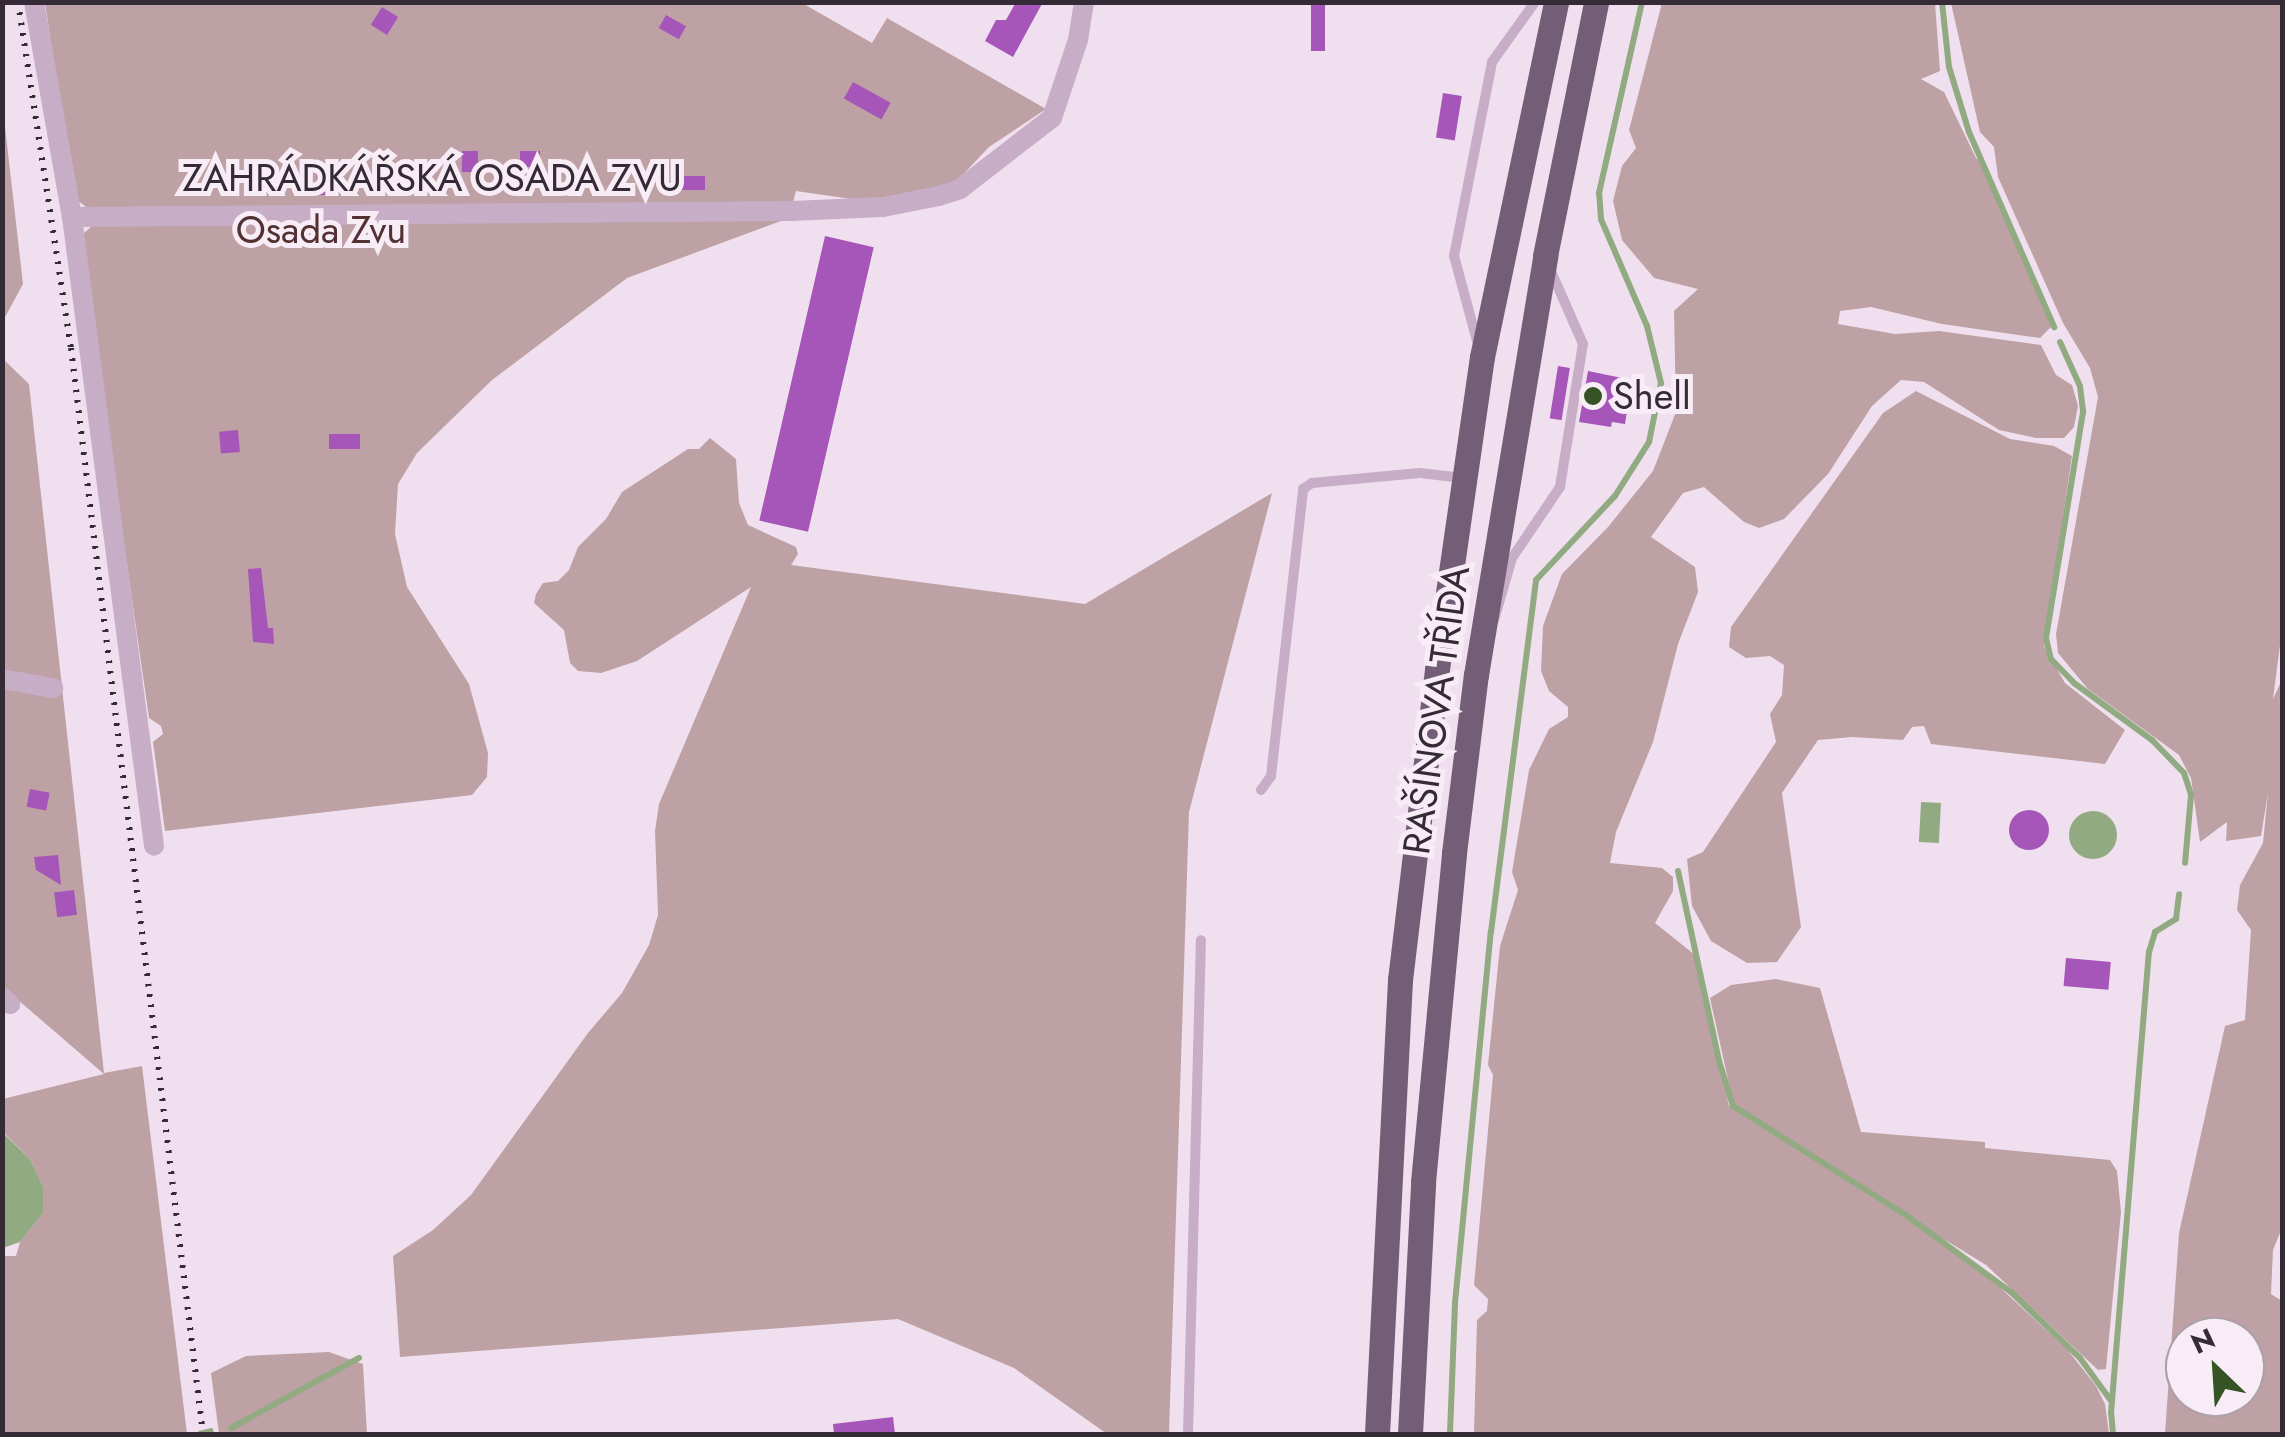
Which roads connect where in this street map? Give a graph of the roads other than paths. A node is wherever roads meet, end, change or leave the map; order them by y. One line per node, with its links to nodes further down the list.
1 (34, 2): 6 (street)
2 (1084, 2): 6 (street, ZAHRÁDKÁŘSKÁ OSADA ZVU)
3 (1535, 2): 8 (lane)
4 (1556, 2): 8 (main road, RAŠÍNOVA TŘÍDA)
5 (1596, 2): 7 (main road, RAŠÍNOVA TŘÍDA)
6 (72, 217): 14 (street)
7 (1544, 256): 10 (main road, RAŠÍNOVA TŘÍDA); 10 (lane)
8 (1482, 357): 9 (main road, RAŠÍNOVA TŘÍDA)
9 (1464, 478): 13 (lane); 17 (main road, RAŠÍNOVA TŘÍDA)
10 (1480, 643): 18 (main road, RAŠÍNOVA TŘÍDA)
11 (2, 679): 12 (street)
12 (53, 688)
13 (1262, 790)
14 (154, 846)
15 (1201, 940): 16 (lane)
16 (1188, 1434)
17 (1376, 1434)
18 (1410, 1434)

